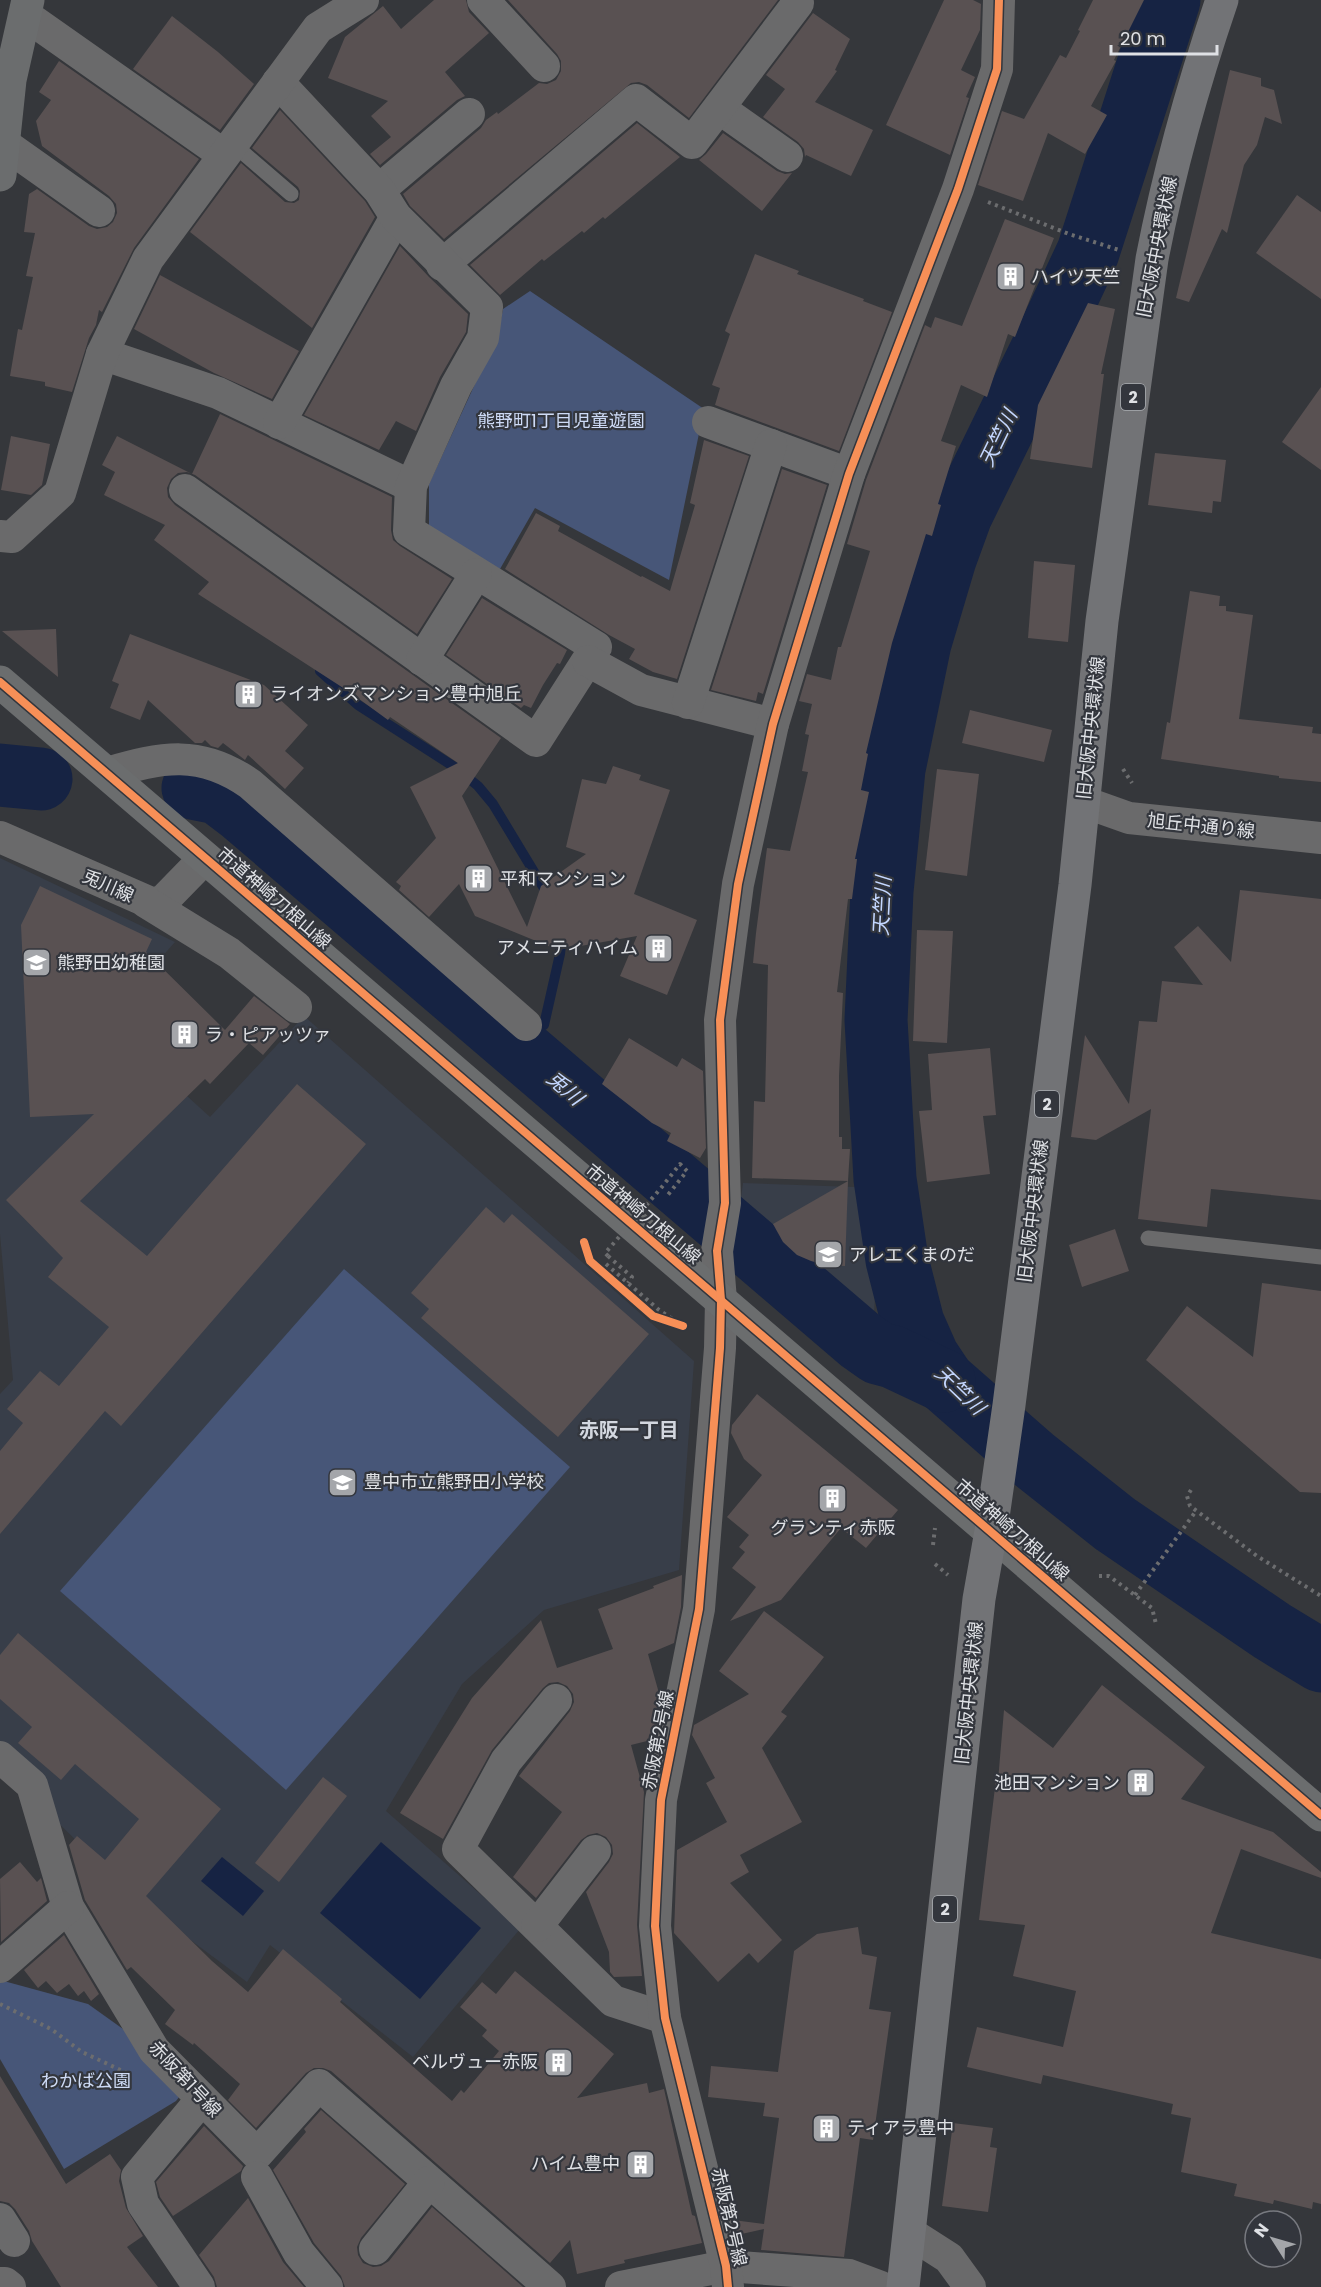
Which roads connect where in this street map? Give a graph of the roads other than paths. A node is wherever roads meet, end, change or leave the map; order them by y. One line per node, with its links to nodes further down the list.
1 (363, 0): 9 (street)
2 (483, 0): 7 (street)
3 (999, 0): 25 (street, 赤阪第2号線)
4 (1222, 0): 36 (main road, 旧大阪中央環状線 / 2)
5 (798, 3): 10 (street)
6 (26, 7): 8 (street); 13 (street)
7 (544, 66)
8 (5, 77): 12 (street)
9 (278, 82): 13 (street); 16 (street)
10 (719, 108): 14 (street); 20 (street)
11 (469, 114): 16 (street)
12 (3, 143): 15 (street); 18 (street)
13 (229, 150): 17 (lane); 21 (street)
14 (787, 156)
15 (0, 175)
16 (379, 190): 19 (street)
17 (291, 194)
18 (99, 211)
19 (396, 217): 20 (street); 23 (street)
20 (442, 265): 26 (street)
21 (102, 354): 23 (street); 28 (street)
22 (708, 422): 24 (street)
23 (279, 423): 26 (street)
24 (771, 445): 25 (street); 33 (street)
25 (849, 474): 34 (street, 赤阪第2号線)
26 (411, 486): 29 (street)
27 (185, 490): 30 (street)
28 (0, 536)
29 (476, 574): 30 (street); 31 (street)
30 (422, 660): 31 (street)
31 (588, 662): 33 (street)
32 (0, 682): 35 (street, 市道神崎刀根山線)
33 (688, 703): 34 (street)
34 (772, 724): 45 (street, 赤阪第2号線)
35 (106, 773): 39 (street, 市道神崎刀根山線); 42 (street)
36 (1084, 802): 38 (street, 旭丘中通り線); 46 (main road, 旧大阪中央環状線 / 2)
37 (0, 837): 40 (street, 兎川線)
38 (1321, 838)
39 (205, 858): 40 (street, 兎川線); 45 (street, 市道神崎刀根山線)
40 (146, 902): 41 (street)
41 (296, 1007)
42 (525, 1025)
43 (1148, 1238): 44 (lane)
44 (1321, 1257)
45 (721, 1300): 46 (street, 市道神崎刀根山線); 54 (street, 赤阪第2号線)
46 (991, 1531): 49 (street, 市道神崎刀根山線); 58 (main road, 旧大阪中央環状線 / 2)
47 (556, 1700): 52 (street)
48 (0, 1757): 51 (street, 赤阪第1号線)
49 (1321, 1815)
50 (595, 1851): 52 (street)
51 (68, 1907): 53 (street); 55 (street, 赤阪第1号線)
52 (537, 1926): 54 (street)
53 (0, 1967)
54 (665, 2018): 60 (street, 赤阪第2号線)
55 (202, 2099): 57 (street, 赤阪第1号線); 61 (street)
56 (257, 2177): 62 (street)
57 (429, 2182): 59 (street); 63 (street, 赤阪第1号線)
58 (910, 2234): 66 (main road, 旧大阪中央環状線 / 2); 67 (street)
59 (375, 2249)
60 (727, 2277): 64 (street); 65 (street)
61 (199, 2287)
62 (327, 2287)
63 (550, 2287)
64 (621, 2287)
65 (881, 2287)
66 (903, 2287)
67 (970, 2287)

